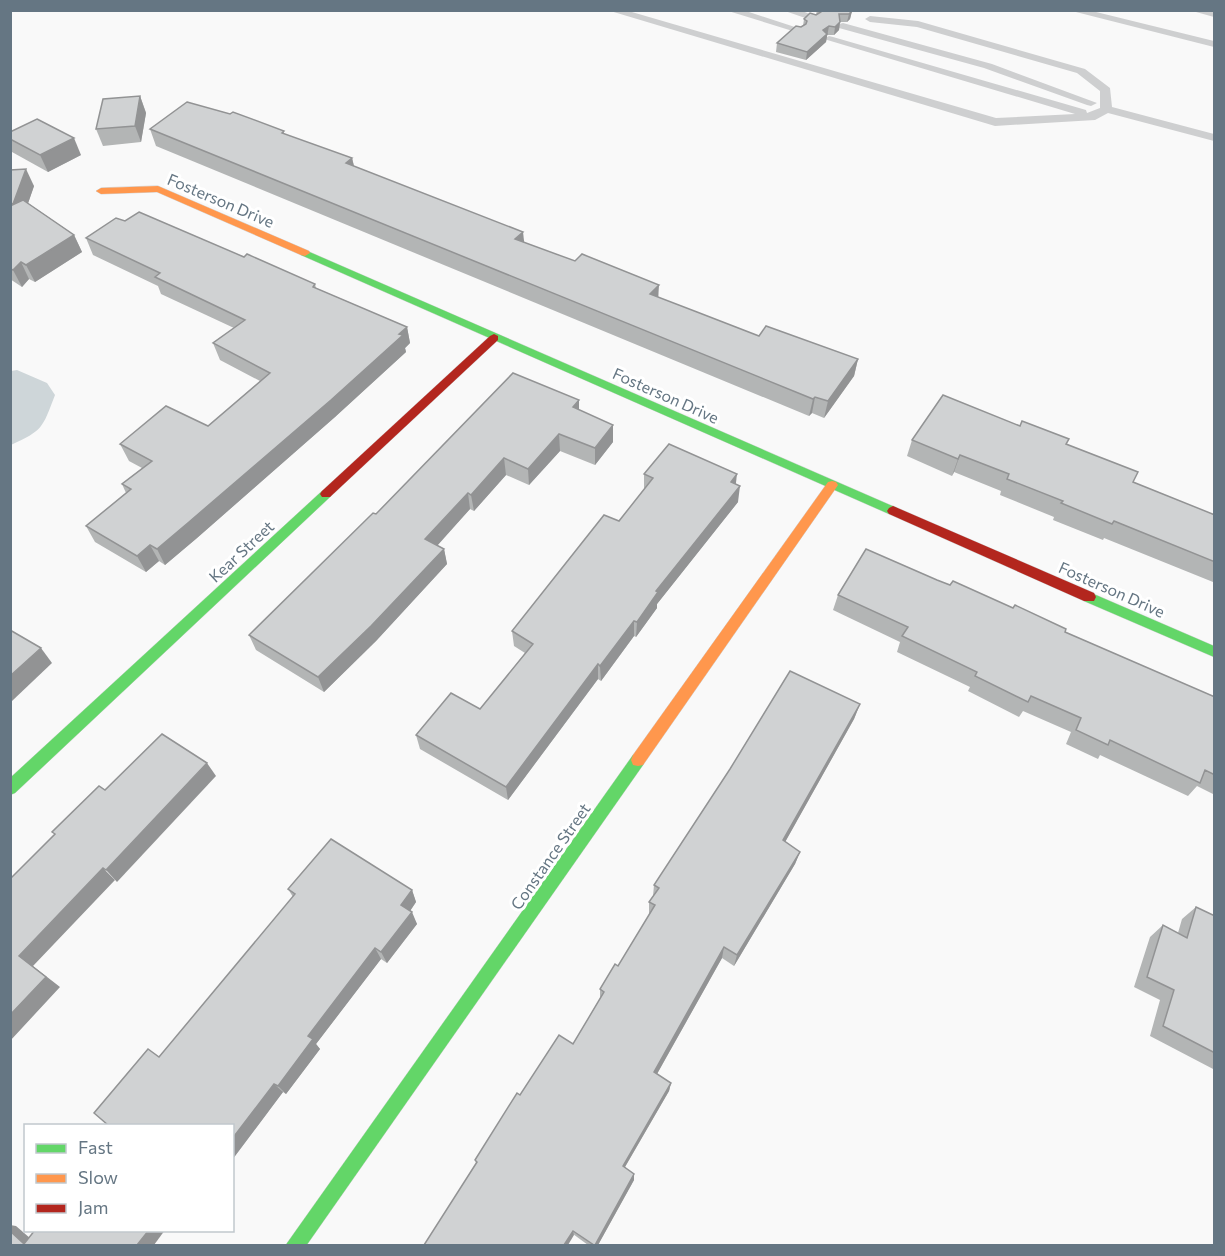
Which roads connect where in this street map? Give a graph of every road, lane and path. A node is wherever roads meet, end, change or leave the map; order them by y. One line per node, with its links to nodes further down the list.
1 (612, 10): 14 (lane)
2 (730, 10): 10 (lane)
3 (787, 10): 7 (lane)
4 (1073, 10): 12 (lane)
5 (1200, 10): 6 (lane)
6 (1215, 14)
7 (814, 18)
8 (870, 19): 13 (lane)
9 (843, 26): 13 (lane)
10 (799, 30)
11 (829, 39): 14 (lane)
12 (1215, 44)
13 (1107, 109): 14 (lane); 15 (lane)
14 (1095, 116)
15 (1215, 138)
16 (100, 192): 17 (street, Fosterson Drive)
17 (494, 338): 18 (street, Fosterson Drive); 20 (street, Kear Street)
18 (832, 485): 19 (street, Fosterson Drive); 21 (street, Constance Street)
19 (1215, 652)
20 (10, 788)
21 (294, 1245)

